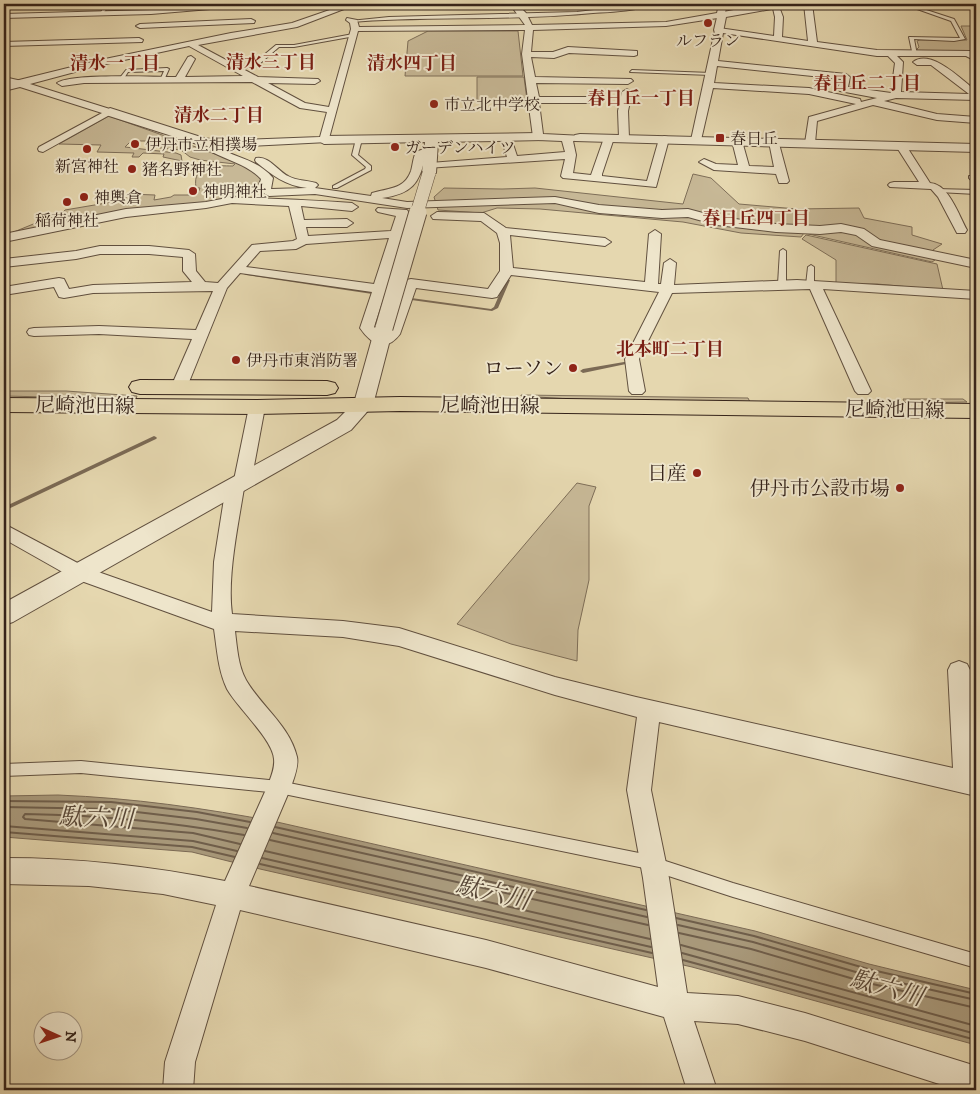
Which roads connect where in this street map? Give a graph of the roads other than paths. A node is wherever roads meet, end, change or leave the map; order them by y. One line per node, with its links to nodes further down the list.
1 (24, 4): 21 (street)
2 (155, 4): 15 (street)
3 (246, 4): 15 (street)
4 (353, 4): 16 (street)
5 (513, 4): 14 (street); 19 (street)
6 (651, 4): 19 (lane)
7 (723, 4): 20 (street)
8 (779, 4): 20 (street); 33 (street)
9 (808, 4): 36 (street)
10 (905, 4): 40 (lane)
11 (76, 5): 17 (lane)
12 (321, 5): 16 (street)
13 (55, 6): 18 (street)
14 (492, 7)
15 (151, 12): 17 (street); 25 (street)
16 (331, 13): 24 (street); 27 (street)
17 (102, 14): 18 (street)
18 (47, 15): 21 (street)
19 (523, 15): 27 (lane); 28 (street)
20 (721, 15): 28 (street); 30 (street)
21 (8, 16): 23 (street)
22 (232, 22): 25 (street); 26 (street); 31 (street)
23 (4, 25)
24 (294, 25): 26 (street); 29 (street)
25 (140, 26): 32 (street)
26 (273, 28): 31 (street)
27 (353, 28): 28 (street); 47 (lane); 64 (street)
28 (530, 28): 38 (street)
29 (308, 29)
30 (719, 30): 33 (street); 46 (street)
31 (246, 33): 34 (street)
32 (139, 40): 35 (street); 41 (street)
33 (778, 40): 36 (street)
34 (191, 41): 41 (street); 47 (street)
35 (4, 44)
36 (813, 44): 43 (street)
37 (634, 53): 39 (street)
38 (527, 54): 39 (street); 53 (street)
39 (554, 55): 42 (street)
40 (915, 55): 43 (street); 44 (street)
41 (134, 56): 55 (street)
42 (567, 57)
43 (896, 58): 59 (street); 60 (street)
44 (976, 58)
45 (191, 59): 50 (street)
46 (712, 64): 49 (street); 59 (street)
47 (236, 69): 51 (street)
48 (632, 71): 49 (lane)
49 (711, 74): 56 (street)
50 (179, 79): 51 (street); 58 (street)
51 (255, 79): 54 (street); 64 (street)
52 (4, 80): 55 (street)
53 (531, 80): 61 (street); 71 (street)
54 (315, 81)
55 (18, 83): 57 (street); 58 (street)
56 (710, 85): 63 (street); 75 (street)
57 (4, 88)
58 (40, 90): 65 (street)
59 (893, 96): 60 (street); 63 (street)
60 (976, 96)
61 (534, 100): 62 (street); 69 (street)
62 (596, 100)
63 (872, 103): 66 (street); 78 (street)
64 (332, 110): 74 (street)
65 (110, 112): 80 (street); 83 (street)
66 (976, 120)
67 (579, 134): 69 (street); 70 (street); 84 (street)
68 (506, 138): 69 (street); 79 (street); 85 (street)
69 (538, 138)
70 (610, 138): 71 (street); 91 (street)
71 (624, 138): 73 (street)
72 (359, 139): 74 (street); 79 (street); 96 (lane)
73 (664, 139): 75 (street); 91 (street)
74 (324, 140): 80 (street)
75 (696, 140): 76 (street)
76 (737, 141): 77 (street); 87 (street)
77 (774, 142): 78 (street); 89 (street)
78 (810, 143): 81 (street)
79 (431, 144): 88 (street); 99 (street)
80 (220, 146): 96 (street); 99 (street)
81 (901, 146): 82 (street); 97 (street)
82 (976, 148)
83 (43, 149)
84 (571, 156): 85 (street); 93 (street)
85 (513, 160): 88 (street)
86 (704, 162): 87 (street)
87 (744, 168): 89 (street)
88 (429, 170): 130 (street, bridge)
89 (780, 170): 92 (street)
90 (971, 177): 94 (lane)
91 (598, 179): 93 (street)
92 (784, 182)
93 (562, 183): 100 (street)
94 (976, 183)
95 (894, 185): 97 (street)
96 (335, 187): 99 (street)
97 (932, 188): 98 (lane); 105 (street)
98 (976, 192)
99 (357, 197): 100 (street)
100 (532, 201): 115 (street)
101 (294, 202): 102 (street); 104 (street); 108 (street)
102 (403, 213): 106 (street); 107 (street)
103 (348, 223): 104 (street)
104 (299, 224): 111 (street)
105 (962, 226)
106 (502, 231): 110 (street); 118 (street)
107 (398, 234): 111 (street); 124 (street)
108 (4, 238)
109 (652, 240): 123 (street)
110 (605, 242)
111 (307, 245): 117 (street)
112 (783, 251): 119 (lane)
113 (4, 262): 121 (street)
114 (670, 263): 125 (street)
115 (976, 264)
116 (811, 267): 120 (lane)
117 (236, 269): 122 (street); 124 (street)
118 (507, 271): 123 (street); 130 (street)
119 (782, 284): 120 (street); 125 (street)
120 (813, 285): 127 (street); 134 (street)
121 (201, 286): 122 (street); 126 (street)
122 (222, 287): 129 (street)
123 (651, 287): 125 (street)
124 (379, 288): 130 (street)
125 (667, 289): 133 (street)
126 (4, 291)
127 (976, 295)
128 (34, 332): 129 (street)
129 (201, 334): 132 (street)
130 (382, 334): 136 (street)
131 (4, 386): 132 (main road, 尼崎池田線)
132 (179, 387): 136 (main road, 尼崎池田線)
133 (637, 391): 134 (main road, 尼崎池田線); 136 (main road, 尼崎池田線)
134 (863, 391): 135 (main road, 尼崎池田線)
135 (976, 392)
136 (365, 397): 138 (main road, 尼崎池田線); 139 (main road, 尼崎池田線); 140 (street)
137 (4, 405): 138 (main road, 尼崎池田線)
138 (257, 407): 140 (street)
139 (976, 410)
140 (238, 484): 142 (street); 144 (street)
141 (4, 531): 142 (street)
142 (80, 573): 143 (street); 144 (street)
143 (4, 616)
144 (224, 622): 146 (street); 149 (street)
145 (959, 670): 148 (street)
146 (649, 710): 148 (street); 151 (street)
147 (4, 770): 149 (lane)
148 (971, 783)
149 (277, 792): 151 (lane); 152 (street)
150 (4, 871): 152 (street)
151 (654, 871): 153 (lane); 154 (street)
152 (235, 889): 154 (street); 156 (street)
153 (976, 961)
154 (674, 999): 155 (street); 157 (street)
155 (976, 1080)
156 (178, 1090)
157 (702, 1090)

